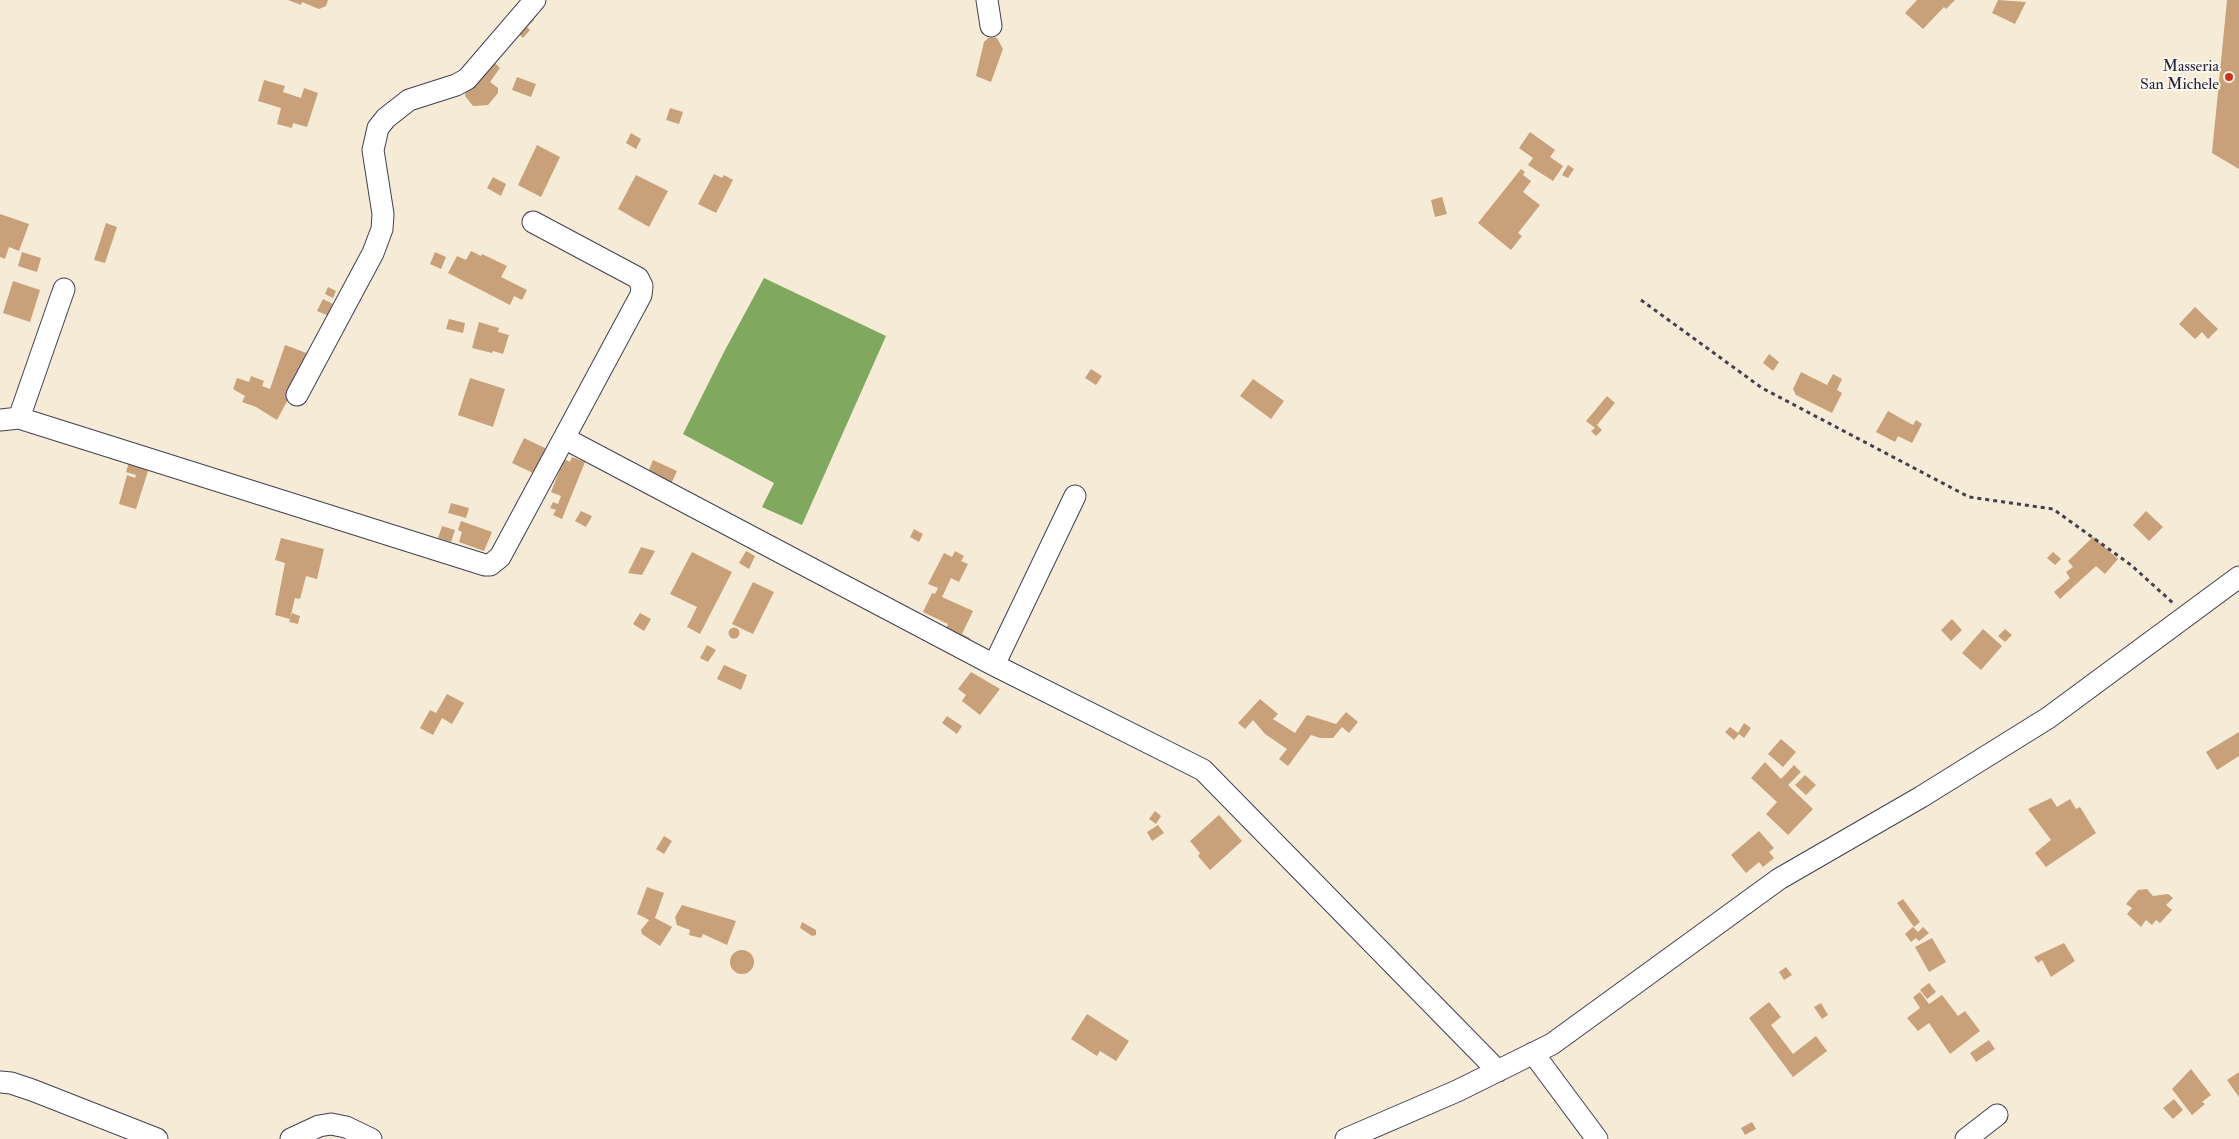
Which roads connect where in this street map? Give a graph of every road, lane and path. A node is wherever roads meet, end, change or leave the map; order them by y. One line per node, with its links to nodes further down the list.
1 (535, 0): 7 (street)
2 (987, 0): 3 (street)
3 (992, 26)
4 (533, 222): 9 (street)
5 (64, 289): 8 (street)
6 (1641, 300): 12 (path)
7 (297, 395)
8 (9, 419): 9 (street)
9 (564, 438): 13 (street)
10 (1075, 496): 13 (street)
11 (2239, 577): 12 (street)
12 (2187, 615): 14 (street)
13 (994, 665): 15 (street)
14 (1533, 1053): 15 (street); 22 (street)
15 (1498, 1071): 21 (street)
16 (0, 1082): 18 (street)
17 (1997, 1115): 23 (street)
18 (156, 1139)
19 (291, 1139): 20 (street)
20 (371, 1139)
21 (1346, 1139)
22 (1597, 1139)
23 (1966, 1139)

